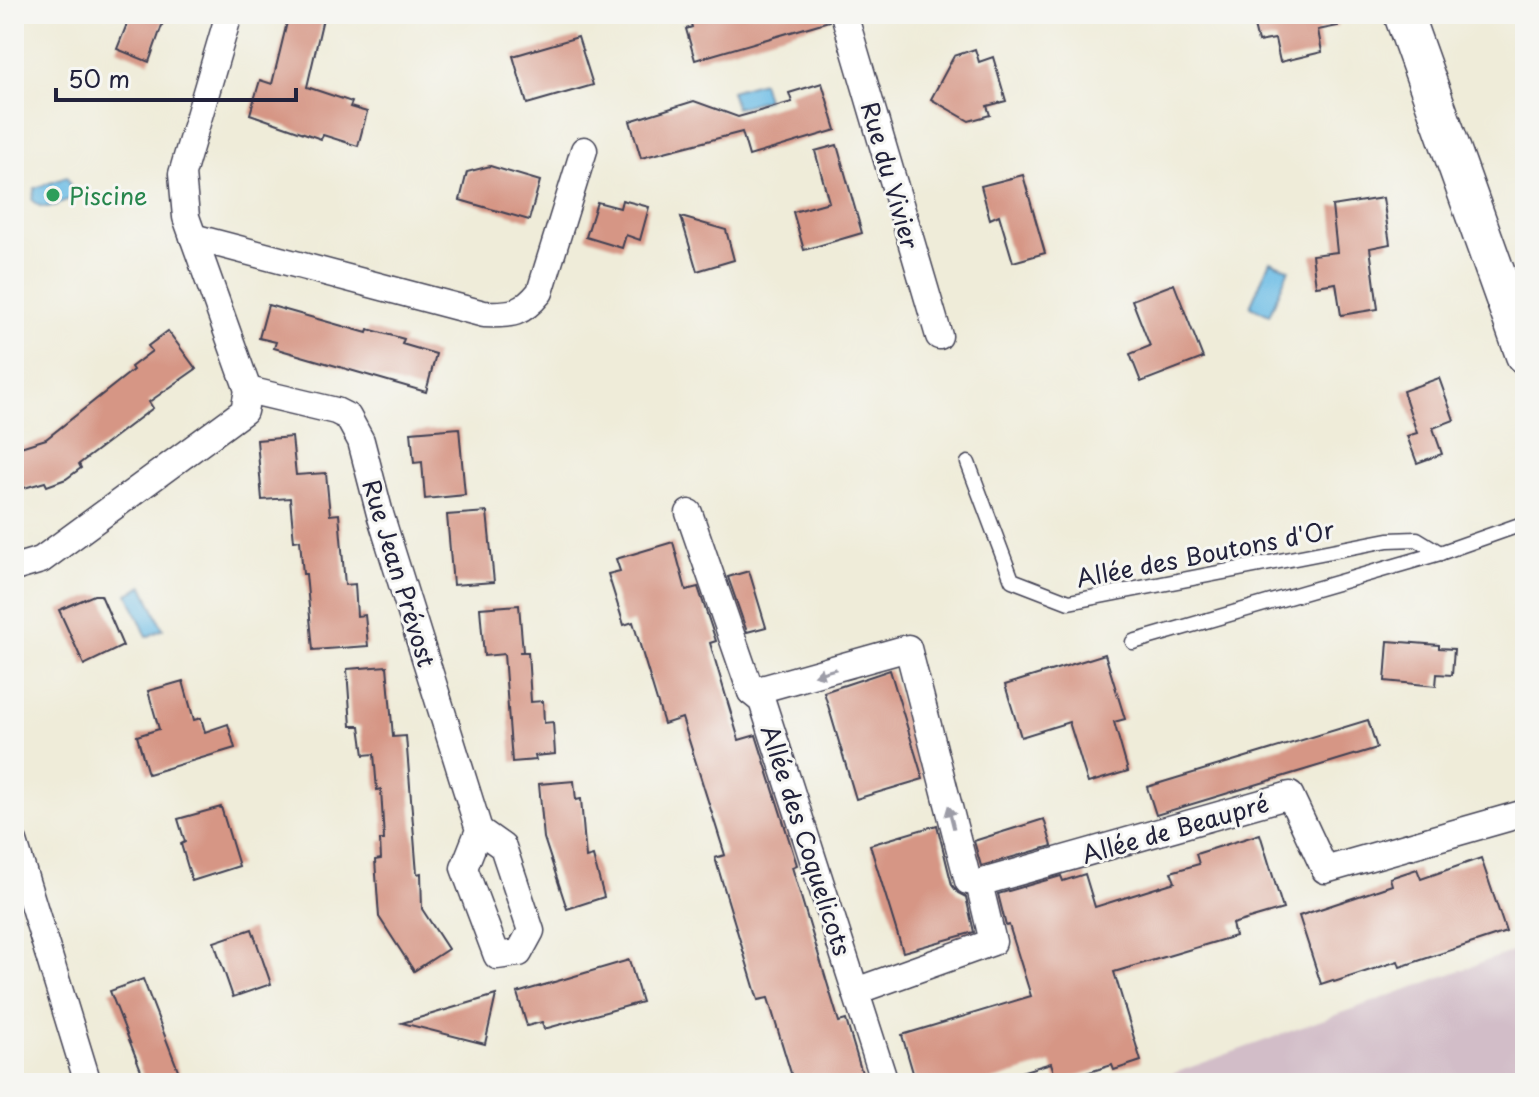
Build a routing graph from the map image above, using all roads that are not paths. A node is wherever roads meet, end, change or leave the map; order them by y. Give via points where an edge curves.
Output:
1 (229, 14) edge
2 (844, 14) edge
3 (1403, 14) edge
4 (584, 150) dead end
5 (193, 237) junction
6 (939, 336) dead end
7 (1525, 355) edge
8 (248, 390) junction
9 (968, 463) dead end
10 (689, 513) dead end
11 (1525, 523) edge
12 (1440, 553) junction
13 (14, 568) edge
14 (1133, 642) dead end
15 (751, 692) junction
16 (1525, 813) edge
17 (479, 830) dead end
18 (14, 842) edge
19 (979, 883) junction
20 (856, 991) junction
21 (88, 1083) edge
22 (885, 1083) edge

1 - 5 street via 182,174
2 - 6 street, Rue du Vivier
3 - 7 street
4 - 5 street via 540,292 528,307 509,315 484,314
5 - 8 street
8 - 13 street via 244,411 41,560
8 - 17 street, Rue Jean Prévost via 336,411 348,417 361,441
9 - 12 lane, Allée des Boutons d'Or via 1012,580 1069,602 1388,540 1417,539
10 - 15 street, Allée des Coquelicots
11 - 12 lane
12 - 14 lane
19 -> 15 street via 968,881 908,648
15 - 20 street, Allée des Coquelicots via 762,701
16 - 19 street, Allée de Beaupré via 1325,870 1290,795
18 - 21 street
19 - 20 street via 993,942
20 - 22 street, Allée des Coquelicots

